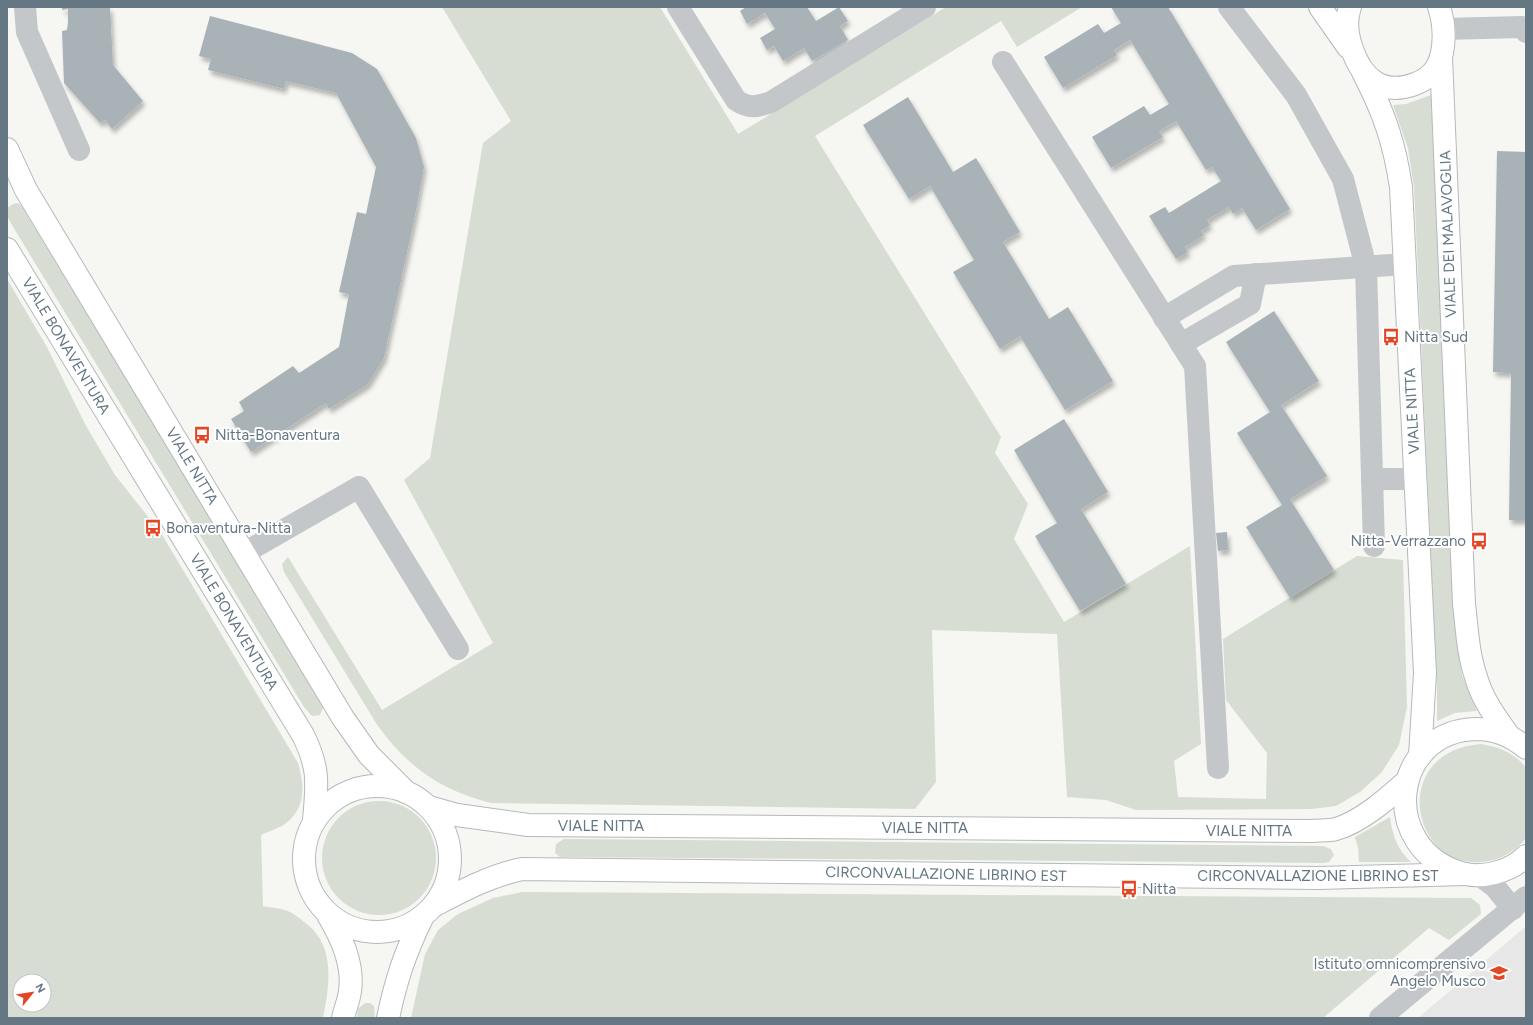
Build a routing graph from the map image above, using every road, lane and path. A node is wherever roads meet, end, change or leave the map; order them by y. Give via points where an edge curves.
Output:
1 (25, 7) edge
2 (678, 7) edge
3 (925, 7) edge
4 (1229, 7) edge
5 (1320, 7) edge
6 (1350, 7) edge
7 (1442, 15) edge
8 (1526, 32) edge
9 (1440, 57) junction
10 (1003, 62) dead end
11 (1359, 64) junction
12 (7, 149) edge
13 (79, 150) dead end
14 (7, 249) edge
15 (1405, 264) junction
16 (1366, 267) junction
17 (1256, 274) junction
18 (1164, 318) junction
19 (1181, 344) junction
20 (1372, 479) junction
21 (1415, 479) junction
22 (1374, 546) dead end
23 (244, 553) junction
24 (458, 649) dead end
25 (1517, 742) edge
26 (1420, 756) junction
27 (1218, 768) dead end
28 (1407, 781) junction
29 (406, 792) junction
30 (429, 807) junction
31 (314, 821) junction
32 (1521, 862) edge
33 (1472, 874) junction
34 (1519, 903) edge
35 (325, 911) junction
36 (429, 911) junction
37 (343, 1018) edge
38 (388, 1018) edge
39 (1380, 1018) edge

1 - 13 street via 27,32
2 - 3 street via 736,100 746,107 757,107 771,102
4 - 16 street via 1296,95 1342,179
5 - 11 main road, VIALE NITTA
6 - 11 main road via 1347,27
7 - 8 street via 1522,27
7 - 9 main road
9 - 11 main road via 1436,68 1428,77 1404,88 1382,86 1373,81
9 - 25 main road, VIALE DEI MALAVOGLIA via 1464,604 1468,644 1483,695
10 - 18 street
11 - 15 main road, VIALE NITTA via 1381,108 1396,155 1401,187
12 - 23 main road, VIALE NITTA via 26,190
14 - 31 main road, VIALE BONAVENTURA via 303,735 316,770
15 - 16 street
15 - 21 main road, VIALE NITTA
16 - 17 street
16 - 20 street
17 - 18 street via 1234,276
17 - 19 street via 1250,304
18 - 19 street
19 - 27 street via 1195,366
20 - 21 street
20 - 22 street
21 - 26 main road, VIALE NITTA via 1425,673
23 - 24 street via 359,487
23 - 29 main road, VIALE NITTA via 369,755
25 - 26 main road via 1482,729 1468,729 1441,738
26 - 28 main road
28 - 30 main road, VIALE NITTA via 1385,801 1362,816 1336,828 1311,831 528,825 457,815
28 - 33 main road via 1405,811 1415,840 1436,862 1450,869
29 - 30 main road
29 - 31 main road via 388,786 360,788 334,800
30 - 36 main road via 441,823 450,850 450,870 443,893
31 - 35 main road via 307,839 306,877 314,896
32 - 33 main road, CIRCONVALLAZIONE LIBRINO EST via 1491,874
33 - 34 street
33 - 36 main road, CIRCONVALLAZIONE LIBRINO EST via 1318,878 522,869 474,884
34 - 39 street
35 - 36 main road, CIRCONVALLAZIONE LIBRINO EST via 349,927 368,932 396,930
35 - 37 main road via 340,936 348,958 350,990
36 - 38 main road via 407,947

